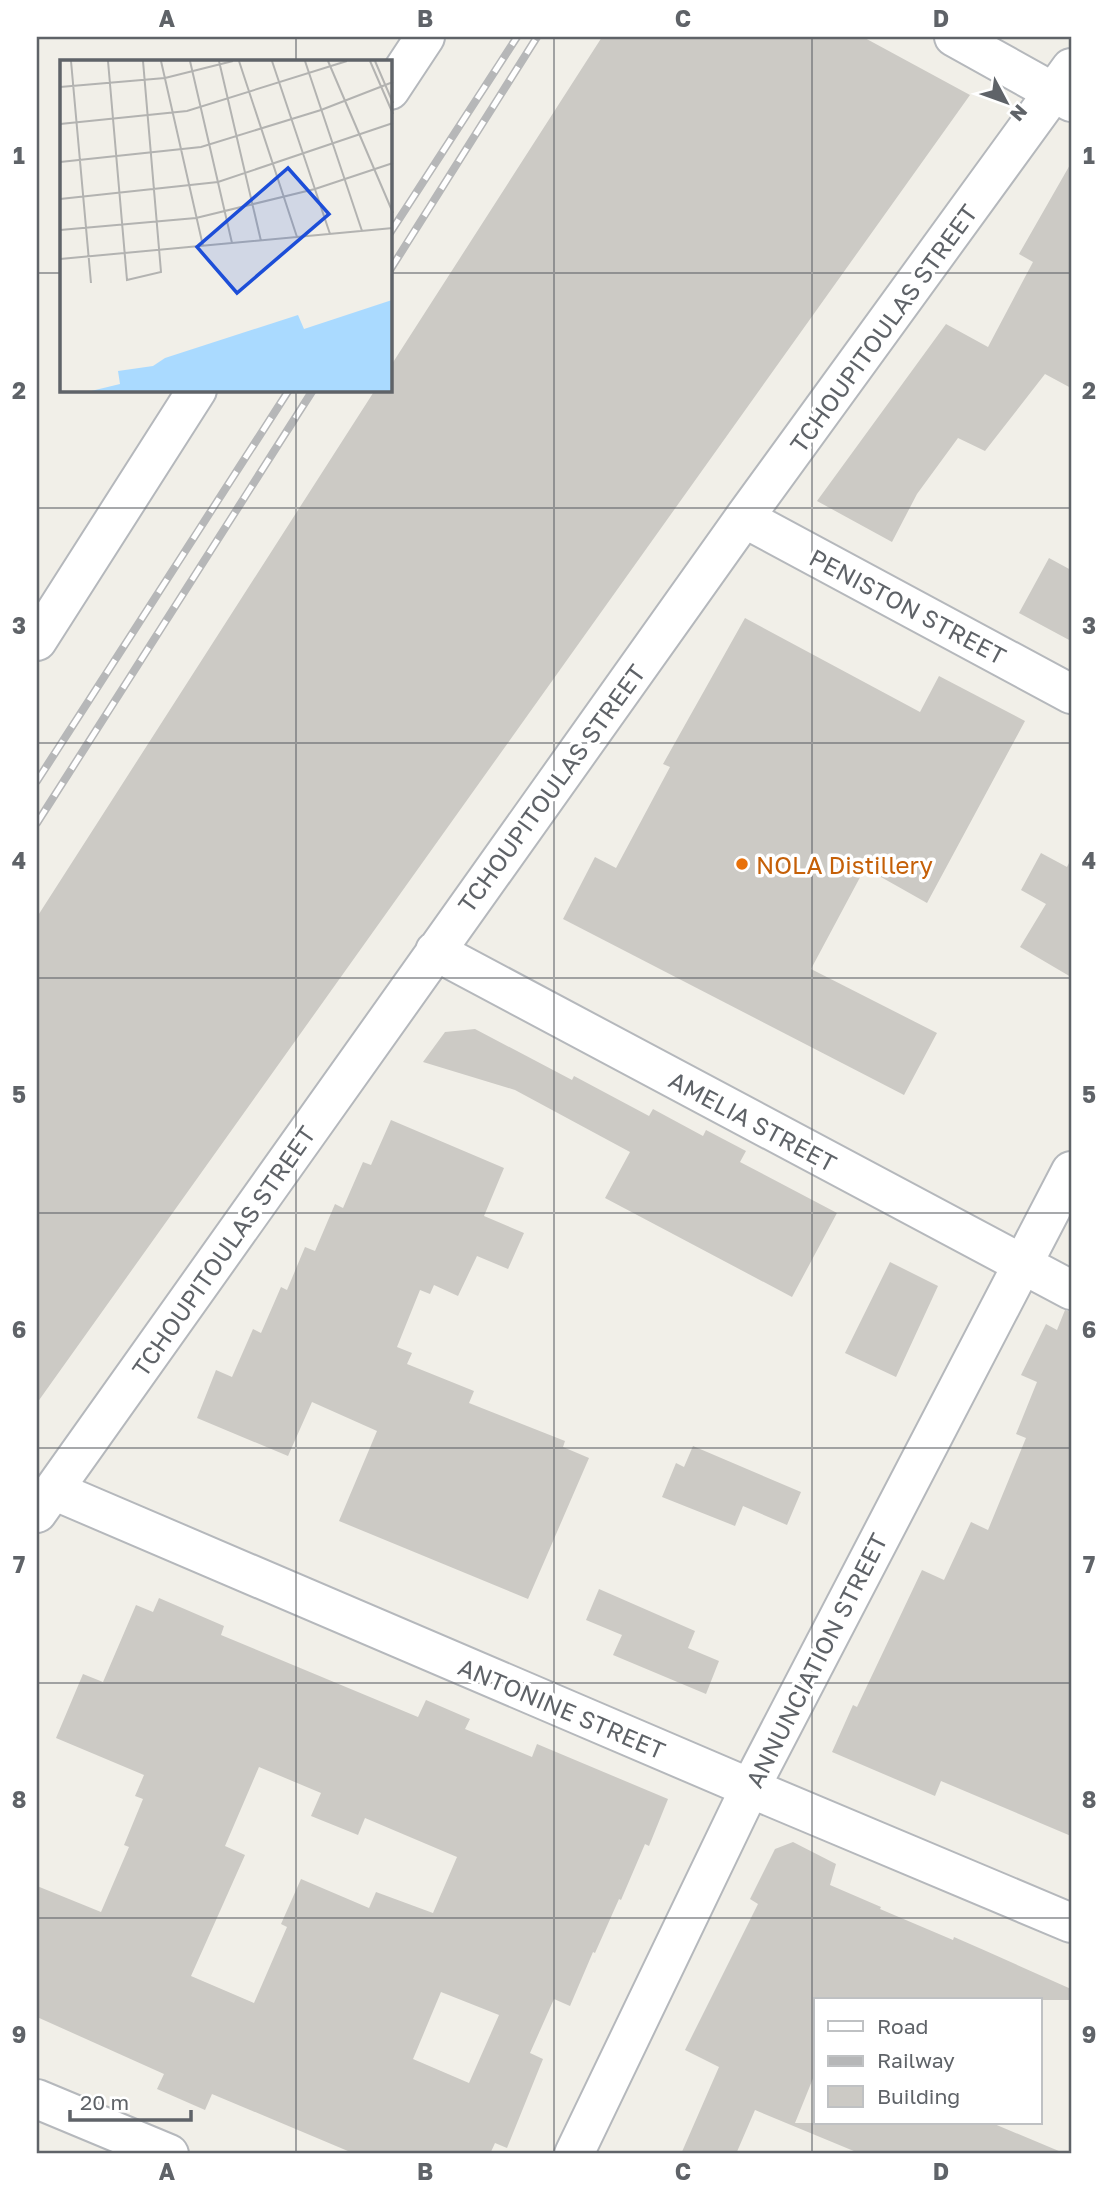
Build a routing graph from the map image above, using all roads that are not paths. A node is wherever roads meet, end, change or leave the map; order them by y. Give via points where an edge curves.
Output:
1 (425, 37) edge
2 (954, 37) edge
3 (392, 87) edge
4 (1065, 87) edge
5 (196, 392) edge
6 (744, 518) junction
7 (37, 641) edge
8 (1071, 694) edge
9 (435, 951) junction
10 (1071, 1171) edge
11 (1021, 1264) junction
12 (1071, 1290) edge
13 (45, 1502) edge
14 (750, 1788) junction
15 (1071, 1923) edge
16 (37, 2099) edge
17 (169, 2154) edge
18 (574, 2154) edge

1 - 3 street
2 - 4 street
4 - 6 street, TCHOUPITOULAS STREET
5 - 7 street
6 - 8 street, PENISTON STREET
6 - 9 street, TCHOUPITOULAS STREET
9 - 11 street, AMELIA STREET
9 - 13 street, TCHOUPITOULAS STREET
10 - 11 street, ANNUNCIATION STREET
11 - 12 street, AMELIA STREET
11 - 14 street, ANNUNCIATION STREET
13 - 14 street, ANTONINE STREET
14 - 15 street, ANTONINE STREET
14 - 18 street, ANNUNCIATION STREET
16 - 17 street

